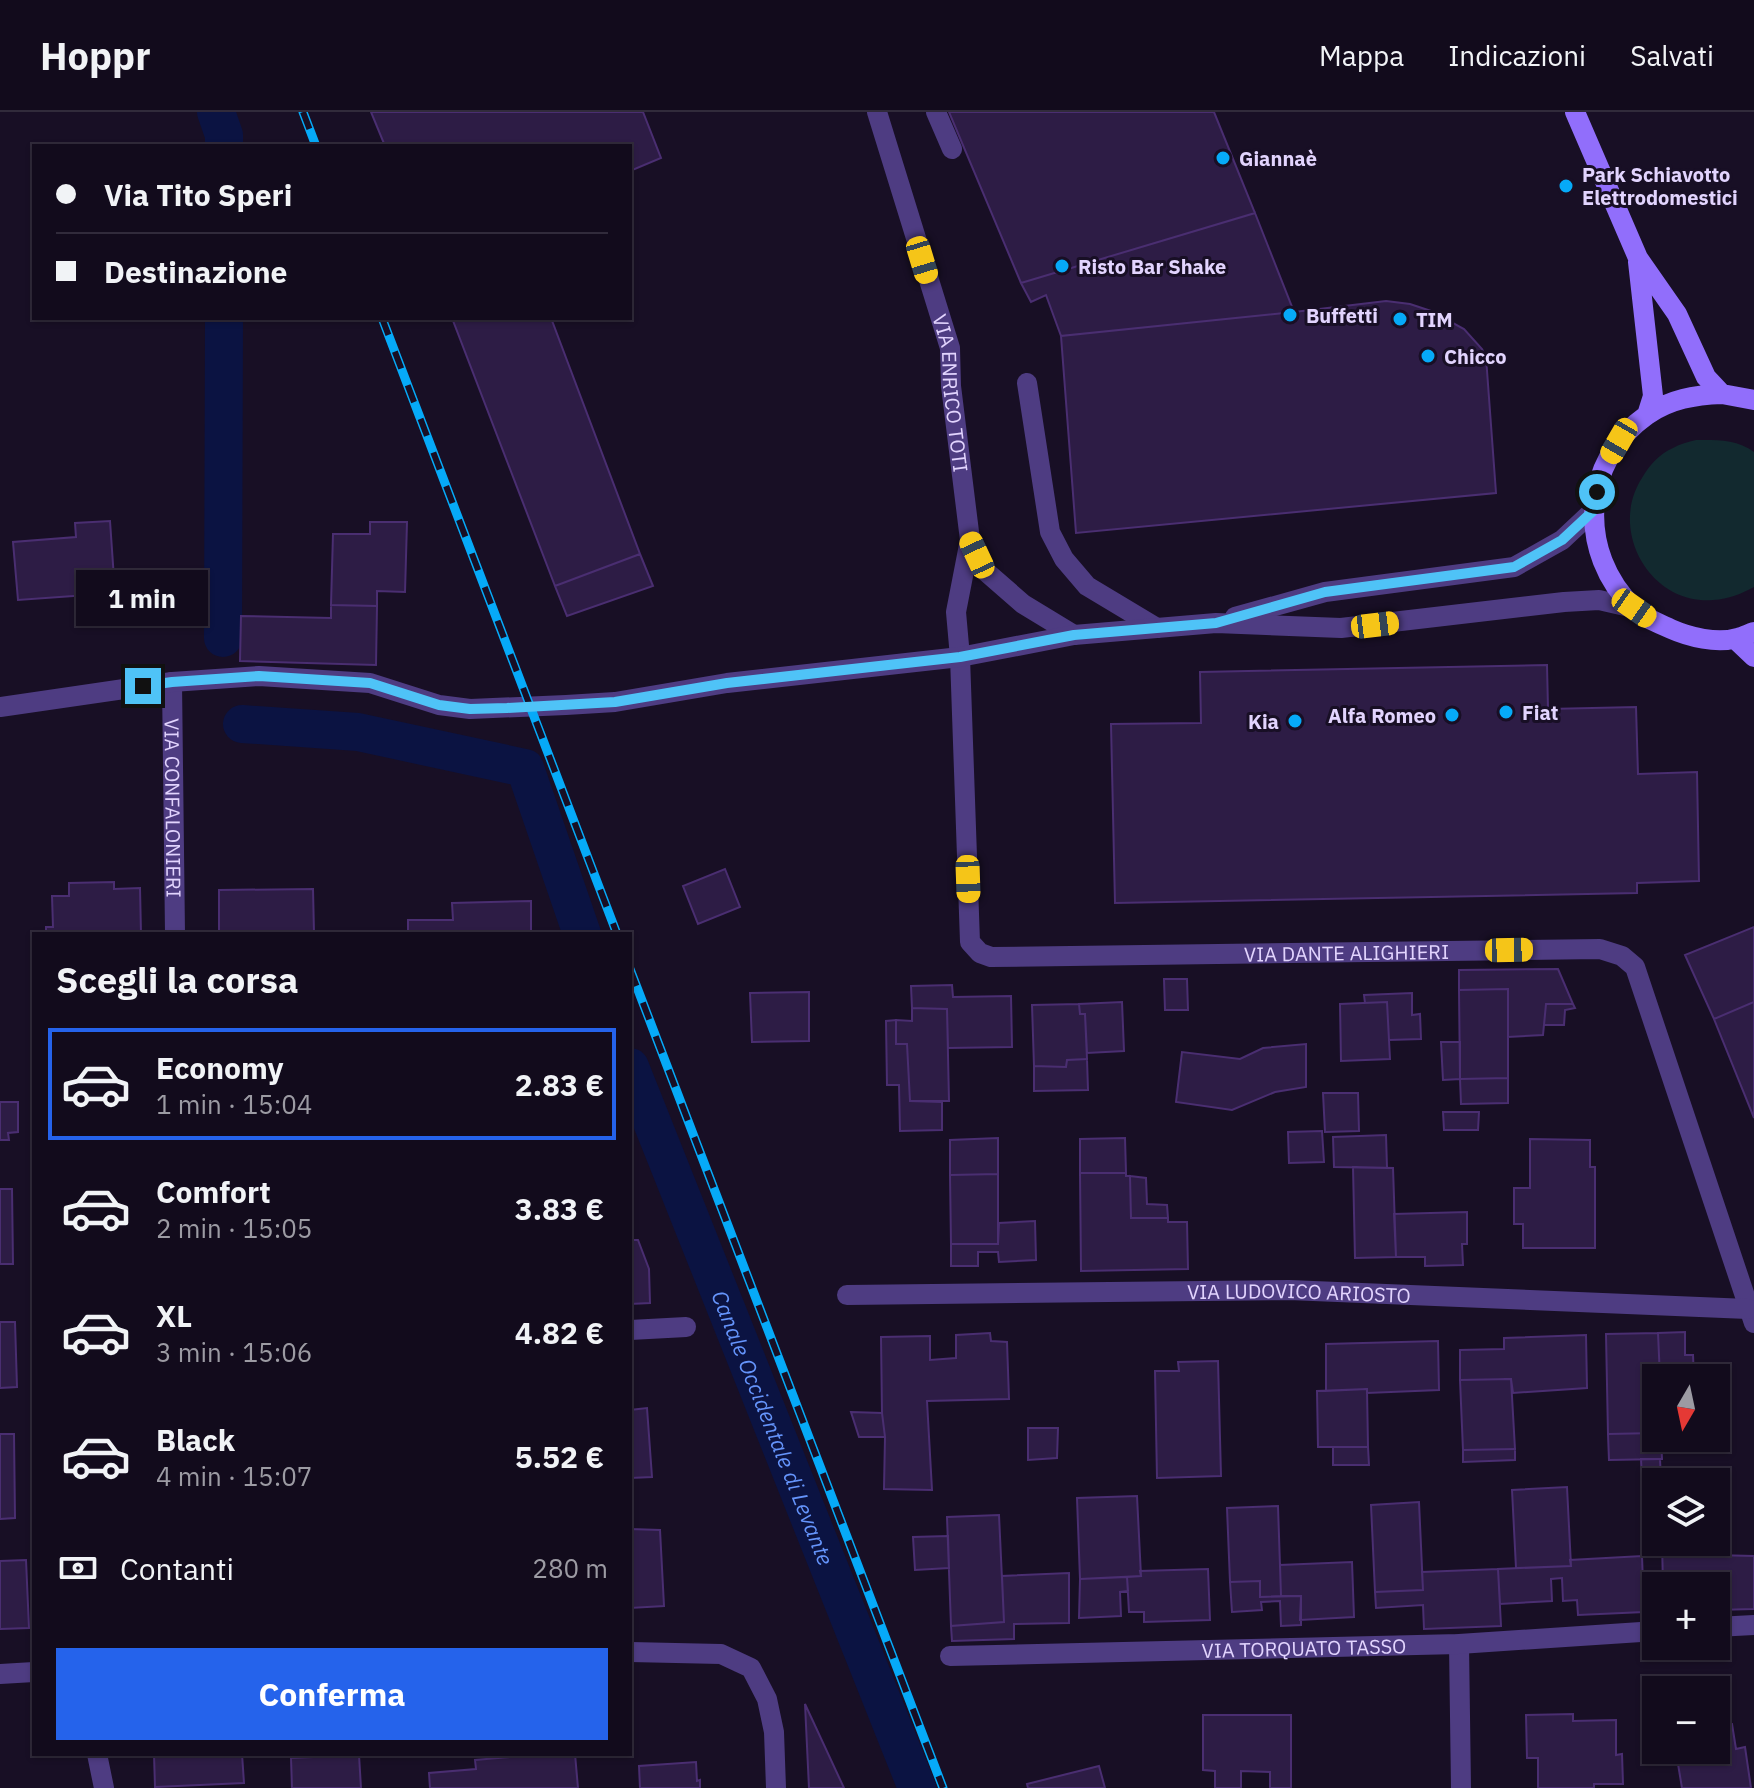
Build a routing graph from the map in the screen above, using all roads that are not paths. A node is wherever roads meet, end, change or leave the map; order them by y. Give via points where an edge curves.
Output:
1 (877, 112) edge
2 (936, 112) edge
3 (1575, 112) edge
4 (952, 149) dead end
5 (1638, 258) junction
6 (1027, 383) dead end
7 (1722, 394) junction
8 (1754, 400) edge
9 (1647, 415) junction
10 (1593, 511) junction
11 (970, 540) junction
12 (1634, 608) junction
13 (1216, 623) junction
14 (1157, 628) junction
15 (1074, 635) junction
16 (1744, 635) edge
17 (960, 657) junction
18 (1754, 657) edge
19 (172, 682) junction
20 (0, 707) edge
21 (175, 932) edge
22 (847, 1295) dead end
23 (1751, 1316) edge
24 (686, 1327) dead end
25 (632, 1330) edge
26 (1754, 1625) edge
27 (1730, 1626) edge
28 (1642, 1632) edge
29 (1459, 1644) junction
30 (632, 1652) edge
31 (950, 1656) dead end
32 (32, 1672) edge
33 (0, 1674) edge
34 (97, 1756) edge
35 (104, 1788) edge
36 (776, 1788) edge
37 (1461, 1788) edge

1 - 11 street, VIA ENRICO TOTI via 950,348
2 - 4 street
3 - 5 main road
5 - 7 main road via 1677,314 1706,377
5 - 9 main road via 1653,396
6 - 14 street via 1050,532 1064,559 1087,586
7 - 8 main road
7 - 9 main road via 1670,402
9 - 10 main road via 1619,441 1601,474
10 - 12 main road via 1601,560
10 - 13 street via 1562,540 1514,567 1325,592
11 - 15 street, VIA ENRICO TOTI via 984,570 1023,604
11 - 17 street, VIA ENRICO TOTI via 956,612
12 - 13 street via 1599,600 1564,602 1341,628
12 - 16 main road via 1679,633 1710,640
13 - 14 street
14 - 15 street
15 - 17 street
16 - 18 main road
17 - 19 street via 727,683 615,702 507,708 439,705 370,683 259,676
17 - 23 street, VIA DANTE ALIGHIERI via 970,942 980,953 991,957 1600,949 1622,956 1635,967
19 - 20 street
19 - 21 street, VIA CONFALONIERI
22 - 23 street, VIA LUDOVICO ARIOSTO via 1289,1290
24 - 25 street
26 - 27 street
28 - 29 street, VIA TORQUATO TASSO
29 - 31 street, VIA TORQUATO TASSO
29 - 37 street
30 - 36 street via 721,1654 751,1668 767,1699 774,1732
32 - 33 street
34 - 35 street

